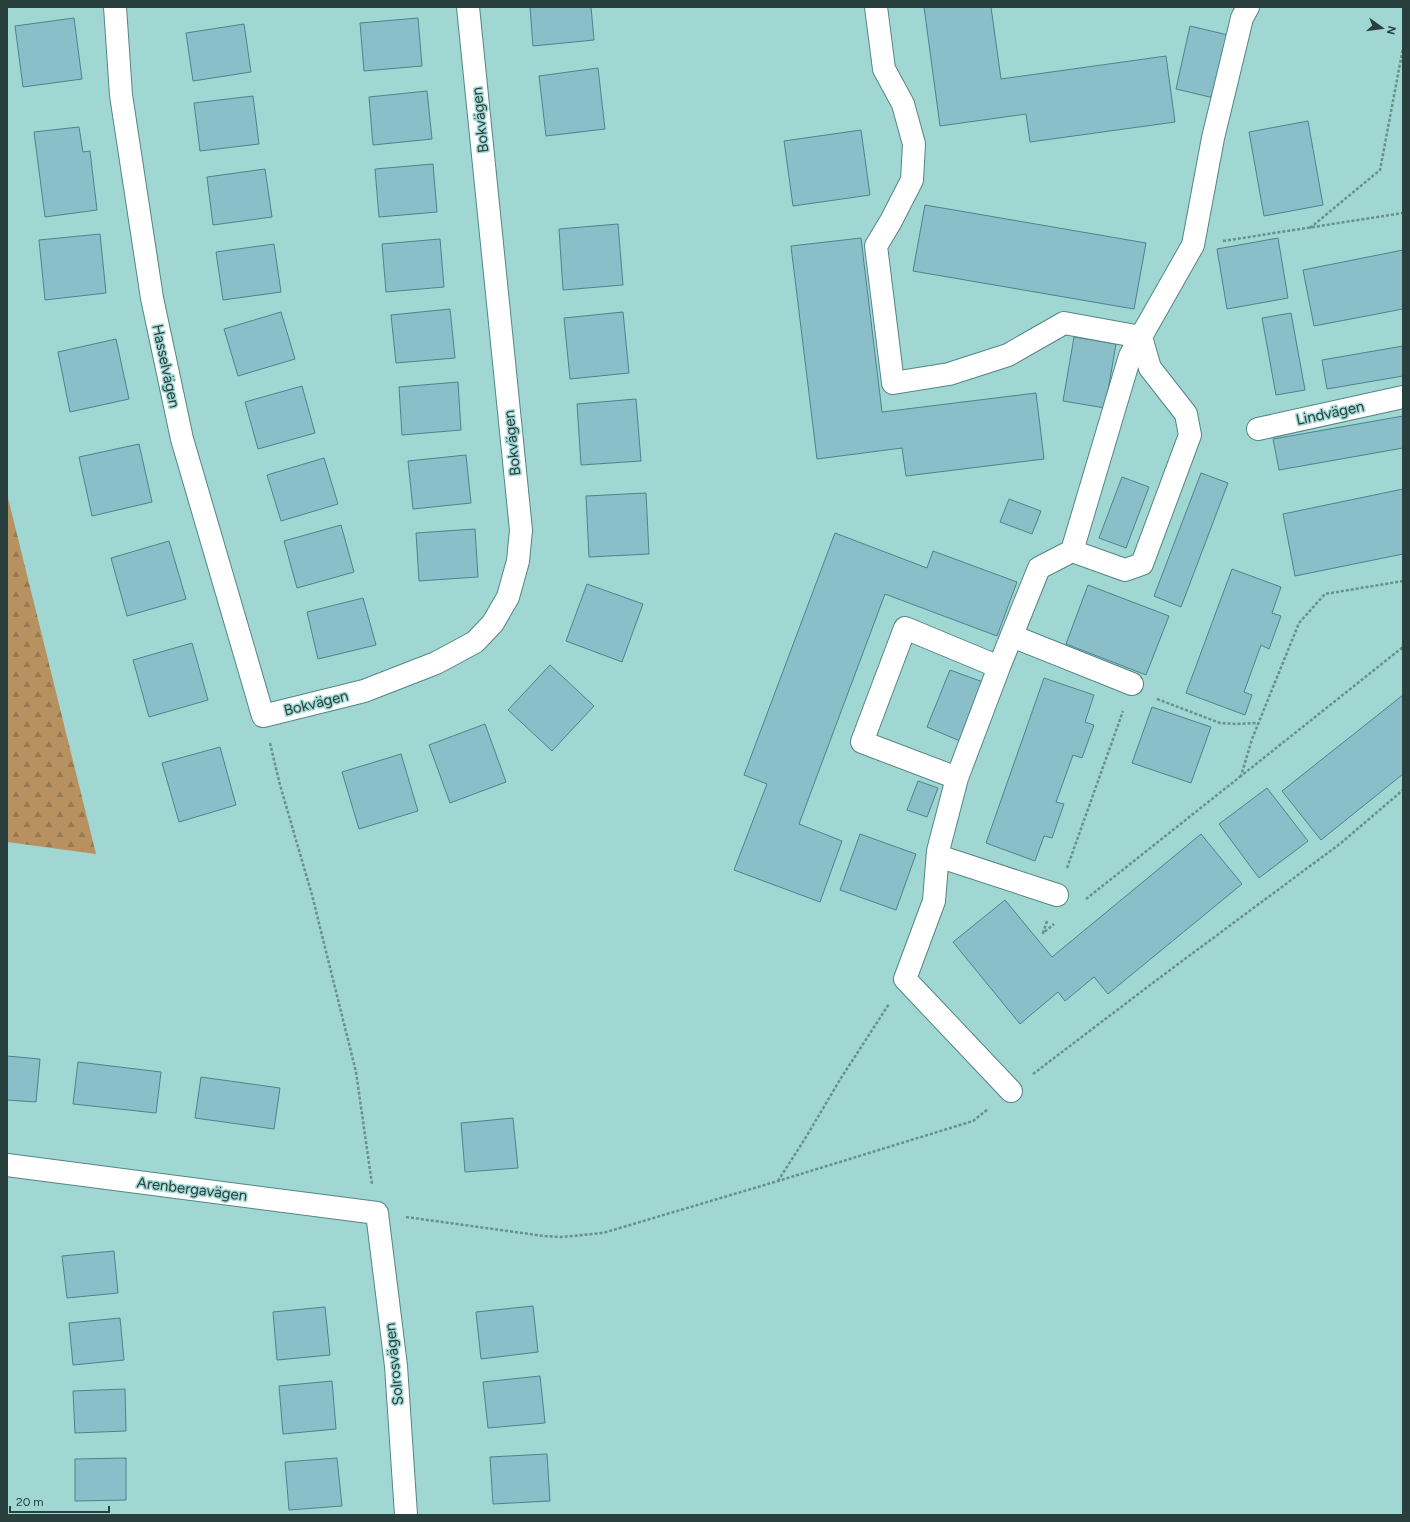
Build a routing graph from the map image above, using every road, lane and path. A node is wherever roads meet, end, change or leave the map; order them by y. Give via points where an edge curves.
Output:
1 (115, 7) edge
2 (468, 7) edge
3 (876, 7) edge
4 (1248, 7) edge
5 (1403, 48) edge
6 (1403, 213) edge
7 (1310, 228) junction
8 (1193, 245) junction
9 (1141, 337) junction
10 (1403, 397) edge
11 (1258, 429) dead end
12 (1072, 551) junction
13 (1403, 581) edge
14 (1012, 636) junction
15 (1403, 647) edge
16 (999, 667) junction
17 (1132, 684) junction
18 (263, 716) junction
19 (1258, 723) junction
20 (1241, 776) junction
21 (957, 778) junction
22 (1403, 790) edge
23 (938, 856) junction
24 (1057, 895) junction
25 (1080, 903) dead end
26 (1056, 923) dead end
27 (905, 979) junction
28 (1011, 1091) junction
29 (7, 1165) edge
30 (778, 1181) junction
31 (377, 1213) junction
32 (406, 1515) edge

1 - 18 street, Hasselvägen via 121,96 152,298 182,439
2 - 18 street, Bokvägen via 521,530 518,561 508,597 493,623 475,642 436,663 364,691
3 - 9 street via 884,69 903,104 914,144 912,180 876,246 893,383 949,374 1008,355 1064,323
4 - 8 street via 1242,18 1213,138
5 - 7 path via 1380,170
6 - 7 path
7 - 8 path
8 - 9 street
9 - 12 street via 1130,356
9 - 12 street via 1150,368 1186,414 1190,435 1142,564 1125,570
10 - 11 street, Lindvägen
12 - 14 street via 1039,568
13 - 19 path via 1325,594 1299,623
14 - 16 street
14 - 17 street
15 - 20 path
16 - 21 street
16 - 21 street via 905,628 862,742
17 - 19 path via 1159,700 1220,723
17 - 24 path
18 - 31 path via 312,895 356,1072
19 - 20 path
20 - 25 path
21 - 23 street
22 - 28 path via 1342,843
23 - 24 street
23 - 27 street via 934,901
24 - 26 path via 1044,933
27 - 28 street
27 - 30 path via 840,1078
28 - 30 path via 973,1121
29 - 31 street, Arenbergavägen
30 - 31 path via 603,1233 561,1237
31 - 32 street, Solrosvägen via 396,1366

